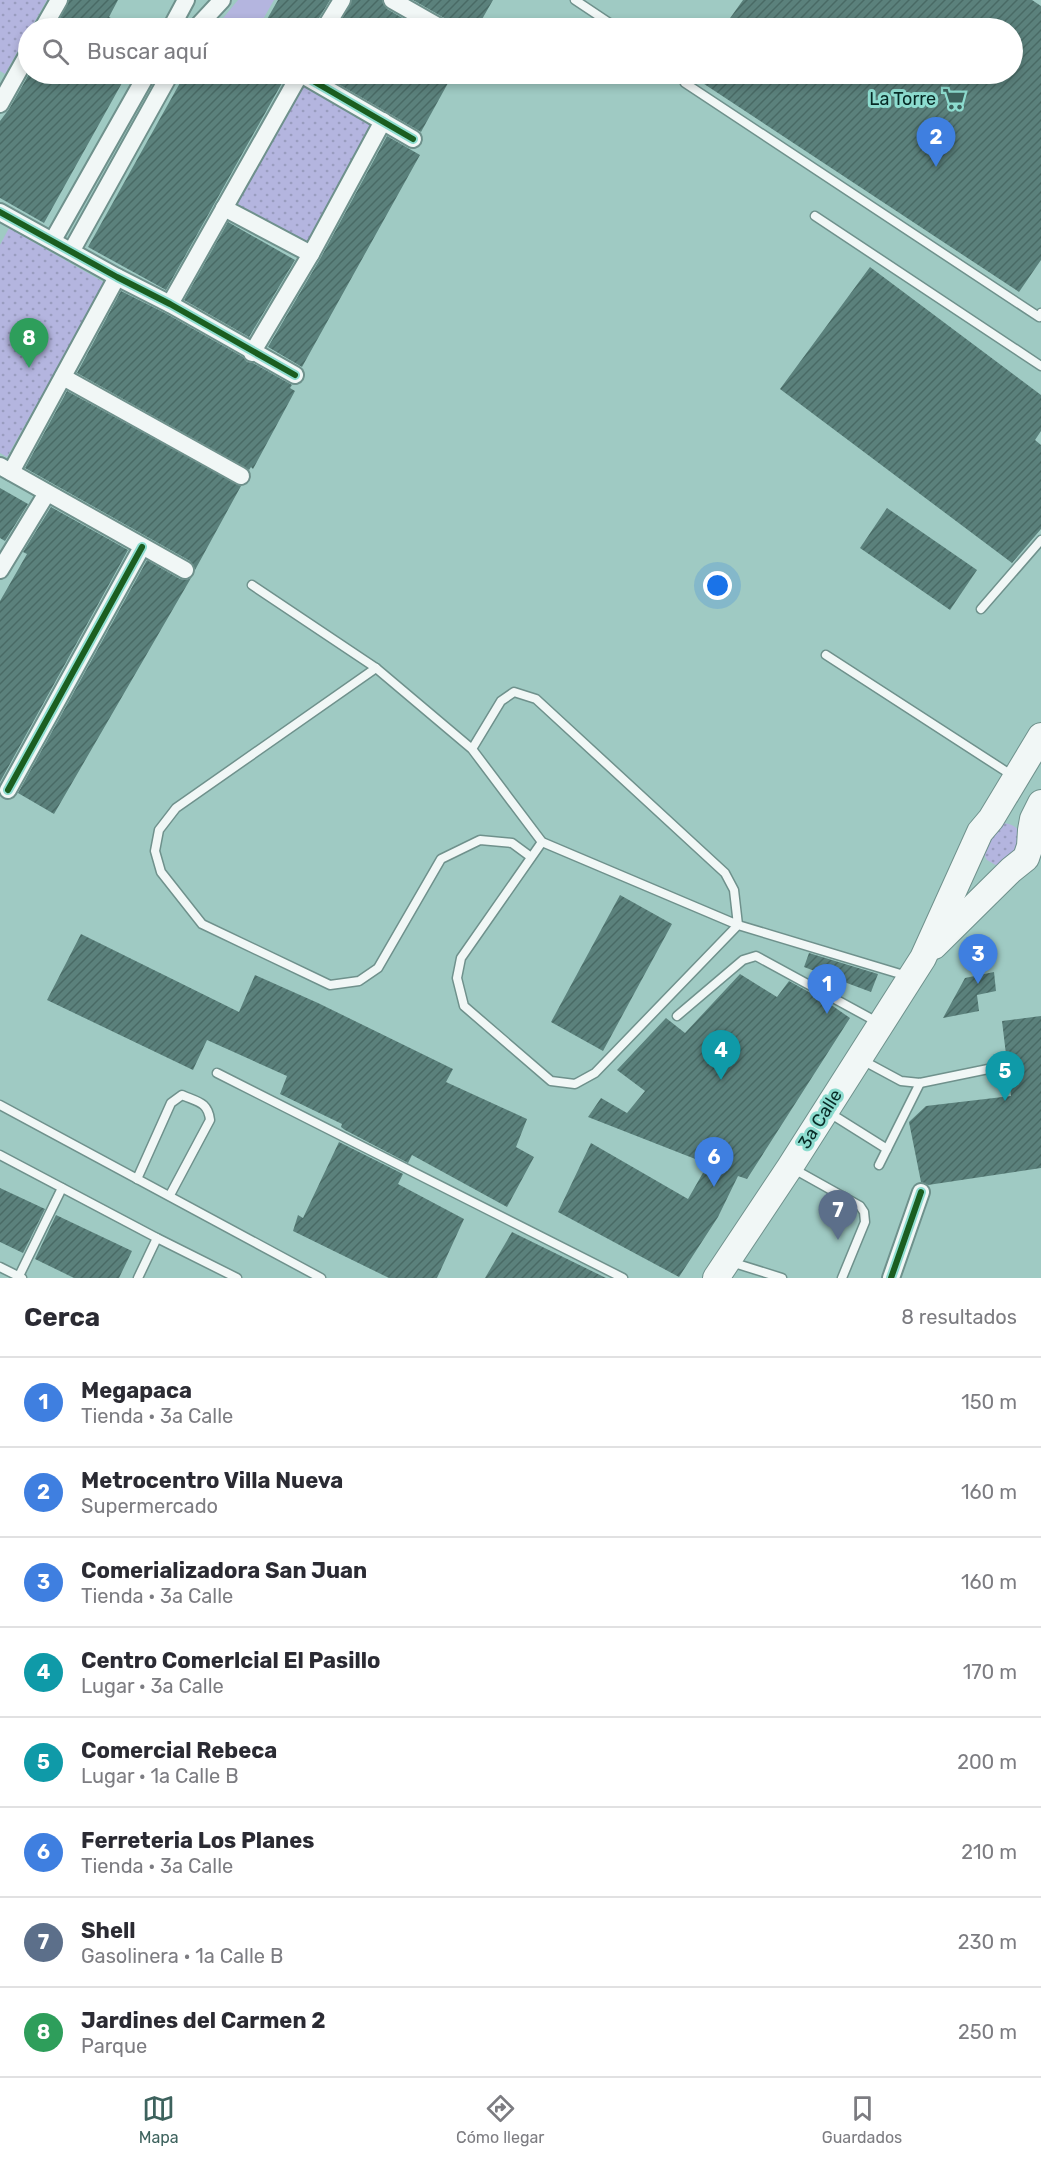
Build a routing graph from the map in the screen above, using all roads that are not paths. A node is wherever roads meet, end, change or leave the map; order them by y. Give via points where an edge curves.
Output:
1 (58, 0) edge
2 (186, 0) edge
3 (222, 0) edge
4 (342, 0) edge
5 (392, 0) edge
6 (575, 0) edge
7 (48, 18) edge
8 (176, 18) edge
9 (205, 18) edge
10 (332, 18) edge
11 (424, 18) edge
12 (602, 18) edge
13 (18, 67) edge
14 (142, 84) edge
15 (164, 84) edge
16 (294, 84) edge
17 (318, 84) edge
18 (687, 84) edge
19 (5, 85) edge
20 (0, 104) edge
21 (383, 121) junction
22 (119, 125) junction
23 (135, 133) junction
24 (413, 138) dead end
25 (224, 208) junction
26 (815, 216) dead end
27 (2, 217) edge
28 (53, 240) junction
29 (72, 250) junction
30 (311, 254) junction
31 (117, 277) junction
32 (170, 304) junction
33 (1041, 313) edge
34 (252, 352) junction
35 (1041, 366) edge
36 (295, 375) dead end
37 (63, 377) junction
38 (5, 469) edge
39 (241, 476) dead end
40 (47, 493) junction
41 (1041, 540) edge
42 (142, 547) junction
43 (0, 570) edge
44 (185, 570) dead end
45 (252, 585) dead end
46 (981, 609) dead end
47 (826, 655) dead end
48 (376, 668) junction
49 (1041, 736) edge
50 (472, 749) junction
51 (1016, 777) junction
52 (8, 790) dead end
53 (1041, 803) edge
54 (978, 840) junction
55 (542, 842) junction
56 (531, 857) junction
57 (1011, 870) junction
58 (738, 925) junction
59 (916, 967) junction
60 (677, 1016) dead end
61 (880, 1024) junction
62 (859, 1058) junction
63 (993, 1068) dead end
64 (217, 1072) dead end
65 (920, 1083) junction
66 (0, 1105) edge
67 (825, 1111) junction
68 (887, 1149) junction
69 (0, 1155) edge
70 (879, 1165) dead end
71 (790, 1167) junction
72 (137, 1179) junction
73 (62, 1188) junction
74 (921, 1192) dead end
75 (170, 1196) junction
76 (157, 1238) junction
77 (0, 1267) edge
78 (722, 1270) edge
79 (21, 1277) edge
80 (138, 1278) edge
81 (237, 1278) edge
82 (321, 1278) edge
83 (623, 1278) edge
84 (782, 1278) edge
85 (842, 1278) edge
86 (891, 1278) edge

1 - 7 street
2 - 8 street
3 - 9 street
4 - 10 street
5 - 11 street
6 - 12 lane
13 - 19 street
14 - 22 street
15 - 23 street
16 - 25 street
17 - 21 street
18 - 33 lane via 1039,316
19 - 20 street
21 - 24 street
21 - 30 street
22 - 23 street
22 - 28 street
23 - 29 street
25 - 30 street
25 - 32 street
26 - 35 lane
27 - 28 street
28 - 29 street
29 - 31 street
30 - 34 street
31 - 32 street
31 - 37 street
32 - 34 street
34 - 36 street
37 - 38 street
37 - 39 street
38 - 40 street
40 - 42 street
40 - 43 street
41 - 46 lane
42 - 44 street
42 - 52 street
45 - 48 lane
47 - 51 lane
48 - 50 lane
48 - 56 lane via 176,808 159,830 155,851 161,872 202,924 330,985 359,981 378,968 441,859 480,840 512,843
49 - 51 main road, 3a Calle
50 - 55 lane
50 - 58 lane via 501,701 514,692 536,699 725,873 734,890
51 - 54 main road, 3a Calle
53 - 57 main road, 3a Calle via 1031,830 1029,853
54 - 57 main road via 979,856 985,865 995,871
54 - 59 main road, 3a Calle
55 - 56 lane
55 - 58 lane
56 - 58 lane via 462,958 457,978 464,1006 550,1081 575,1084 595,1072
57 - 59 main road, 3a Calle
58 - 59 lane
59 - 61 main road, 3a Calle
60 - 61 lane via 744,960 756,956
61 - 62 main road, 3a Calle
62 - 65 lane via 901,1081
62 - 67 main road, 3a Calle
63 - 65 lane
64 - 83 lane
65 - 68 lane
66 - 72 lane
67 - 68 lane
67 - 71 main road, 3a Calle
68 - 70 lane
69 - 73 lane
71 - 78 main road, 3a Calle
71 - 85 lane via 860,1206 864,1212 865,1222
72 - 75 lane
72 - 75 lane via 171,1103 182,1095 204,1105 210,1120
73 - 76 lane
73 - 79 lane
74 - 86 street
75 - 82 lane
76 - 80 lane
76 - 81 lane
77 - 79 lane
78 - 84 lane

